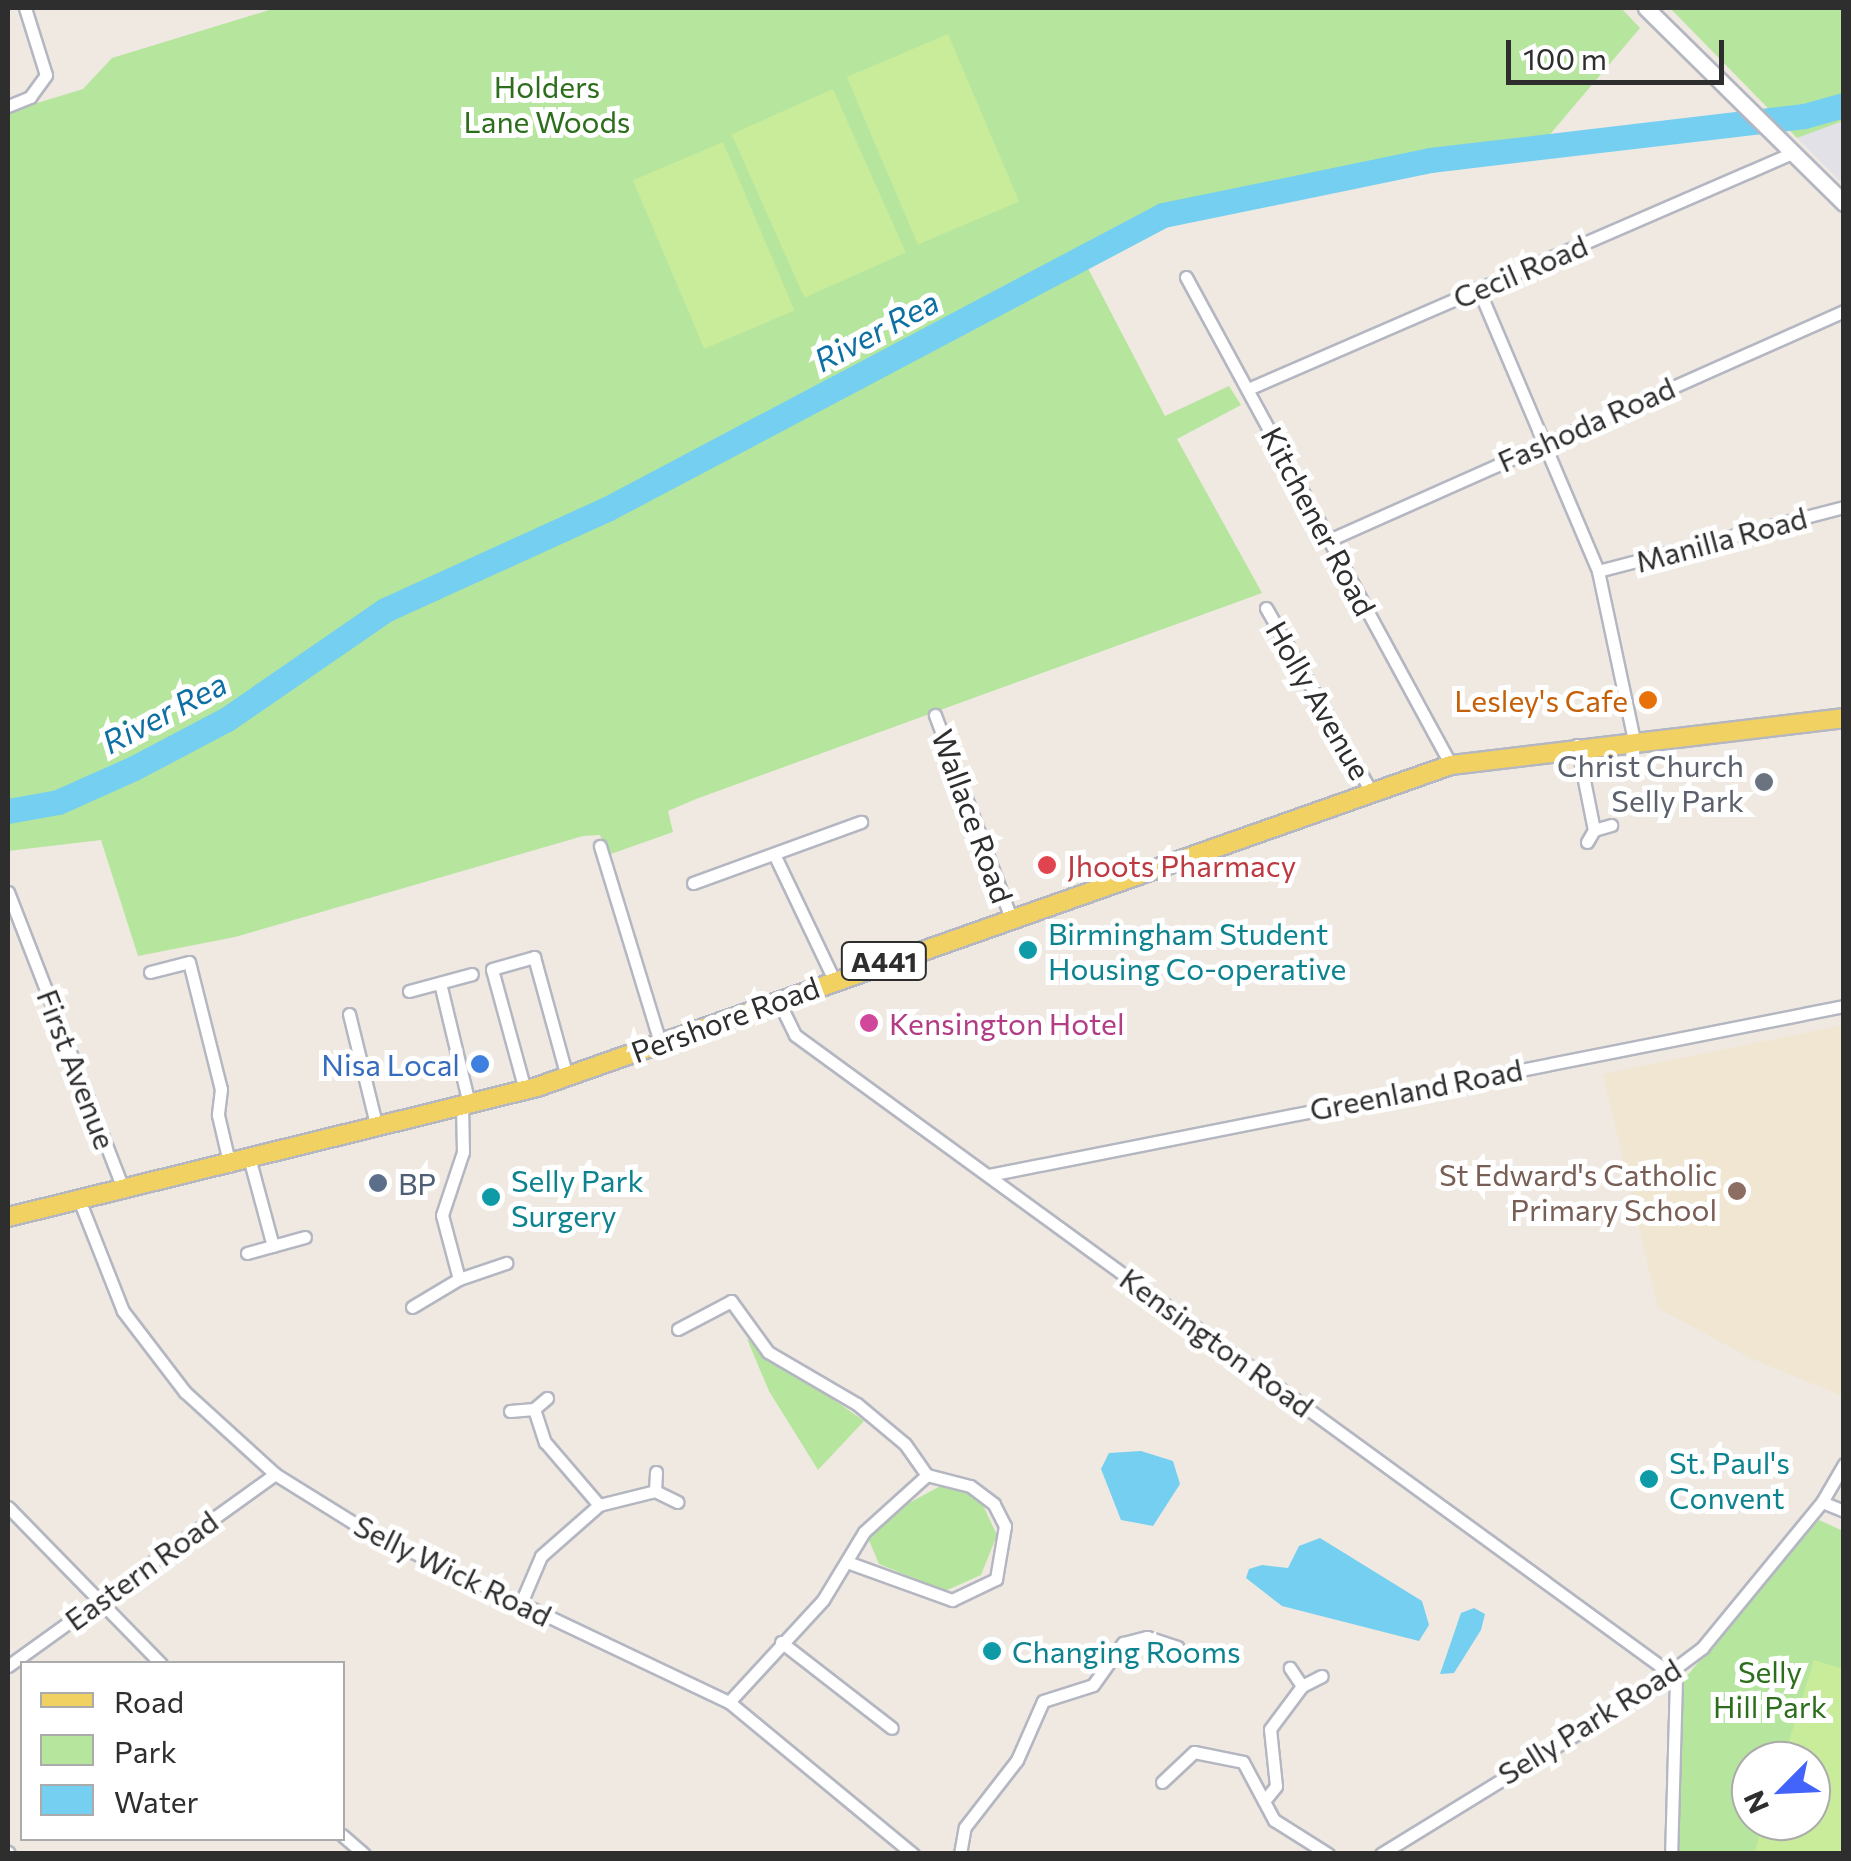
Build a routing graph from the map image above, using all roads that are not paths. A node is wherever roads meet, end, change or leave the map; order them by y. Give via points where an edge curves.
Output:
1 (25, 8) edge
2 (1646, 8) edge
3 (8, 106) edge
4 (1792, 153) junction
5 (1844, 203) edge
6 (1186, 276) dead end
7 (1478, 288) junction
8 (1844, 311) edge
9 (1248, 389) junction
10 (1542, 443) junction
11 (1844, 507) edge
12 (1329, 540) junction
13 (1598, 571) junction
14 (1266, 608) dead end
15 (935, 715) dead end
16 (1844, 718) edge
17 (1634, 740) junction
18 (1577, 745) junction
19 (1451, 765) junction
20 (1371, 792) junction
21 (861, 822) dead end
22 (1611, 825) dead end
23 (1594, 830) junction
24 (1587, 842) dead end
25 (600, 846) dead end
26 (774, 854) junction
27 (694, 883) dead end
28 (8, 892) edge
29 (1010, 916) junction
30 (150, 972) dead end
31 (472, 974) dead end
32 (834, 980) junction
33 (440, 983) junction
34 (409, 991) dead end
35 (778, 1000) junction
36 (1844, 1006) edge
37 (348, 1014) dead end
38 (660, 1042) junction
39 (568, 1077) junction
40 (526, 1090) junction
41 (466, 1105) junction
42 (377, 1128) junction
43 (250, 1161) junction
44 (230, 1166) junction
45 (990, 1176) junction
46 (124, 1192) junction
47 (80, 1202) junction
48 (8, 1218) edge
49 (306, 1237) dead end
50 (274, 1246) junction
51 (247, 1253) dead end
52 (506, 1263) dead end
53 (459, 1279) junction
54 (412, 1307) dead end
55 (678, 1329) dead end
56 (546, 1398) dead end
57 (534, 1408) junction
58 (510, 1411) dead end
59 (1844, 1464) edge
60 (656, 1472) dead end
61 (276, 1474) junction
62 (928, 1474) junction
63 (655, 1491) junction
64 (678, 1502) dead end
65 (1822, 1502) junction
66 (599, 1505) junction
67 (8, 1507) edge
68 (1844, 1511) edge
69 (847, 1562) junction
70 (99, 1600) junction
71 (521, 1603) junction
72 (781, 1642) junction
73 (1177, 1647) dead end
74 (158, 1661) edge
75 (8, 1666) edge
76 (1290, 1668) dead end
77 (1670, 1673) junction
78 (1322, 1676) dead end
79 (1302, 1686) junction
80 (729, 1702) junction
81 (892, 1728) dead end
82 (1162, 1782) dead end
83 (1264, 1801) junction
84 (913, 1854) edge
85 (960, 1854) edge
86 (1328, 1854) edge
87 (1381, 1854) edge
88 (1671, 1854) edge

1 - 3 street via 46,75 30,98
2 - 4 street
4 - 5 street
4 - 7 street, Cecil Road
6 - 9 street, Kitchener Road
7 - 9 street, Cecil Road
7 - 10 street
8 - 10 street, Fashoda Road
9 - 12 street, Kitchener Road
10 - 12 street, Fashoda Road
10 - 13 street
11 - 13 street, Manilla Road
12 - 19 street, Kitchener Road
13 - 17 street
14 - 20 street, Holly Avenue
15 - 29 street, Wallace Road
16 - 17 main road, Pershore Road / A441
17 - 18 main road, Pershore Road / A441
18 - 19 main road, Pershore Road / A441
18 - 23 street
19 - 20 main road, Pershore Road / A441
20 - 29 main road, Pershore Road / A441
21 - 26 street
22 - 23 street
23 - 24 street
25 - 38 street
26 - 27 street
26 - 32 street
28 - 46 street, First Avenue
29 - 32 main road, Pershore Road / A441
30 - 44 street via 189,962 222,1089 218,1115
31 - 33 street
32 - 35 main road, Pershore Road / A441
33 - 34 street
33 - 41 street
35 - 38 main road, Pershore Road / A441
35 - 45 street, Kensington Road via 795,1035
36 - 45 street, Greenland Road
37 - 42 street
38 - 39 main road, Pershore Road / A441
39 - 40 main road, Pershore Road / A441
39 - 40 street via 534,957 492,970
40 - 41 main road, Pershore Road / A441
41 - 42 main road, Pershore Road / A441
41 - 53 street via 463,1152 442,1215
42 - 43 main road, Pershore Road / A441
43 - 44 main road, Pershore Road / A441
43 - 50 street
44 - 46 main road, Pershore Road / A441
45 - 77 street, Kensington Road
46 - 47 main road, Pershore Road / A441
47 - 48 main road, Pershore Road / A441
47 - 61 street, Selly Wick Road via 123,1311 185,1392
49 - 50 street
50 - 51 street
52 - 53 street
53 - 54 street
55 - 62 street via 731,1301 768,1352 857,1404 906,1444
56 - 57 street
57 - 58 street
57 - 66 street via 546,1442
59 - 65 street, Selly Park Road
60 - 63 street
61 - 70 street, Eastern Road
61 - 71 street, Selly Wick Road via 360,1526
62 - 69 street via 878,1516
62 - 69 street via 970,1486 994,1504 1006,1526 996,1579 952,1600
63 - 64 street
63 - 66 street
65 - 68 street
65 - 77 street, Selly Park Road via 1702,1648
66 - 71 street via 541,1556
67 - 70 street
69 - 72 street via 823,1600
70 - 74 street
70 - 75 street, Eastern Road
71 - 80 street, Selly Wick Road
72 - 80 street
72 - 81 street
73 - 85 street via 1147,1638 1123,1643 1093,1685 1043,1701 1017,1760 965,1827
76 - 79 street
77 - 87 street, Selly Park Road
77 - 88 street via 1676,1678
78 - 79 street
79 - 83 street via 1270,1728 1276,1786
80 - 84 street, Selly Wick Road
82 - 83 street via 1202,1752 1251,1768
83 - 86 street via 1282,1827

